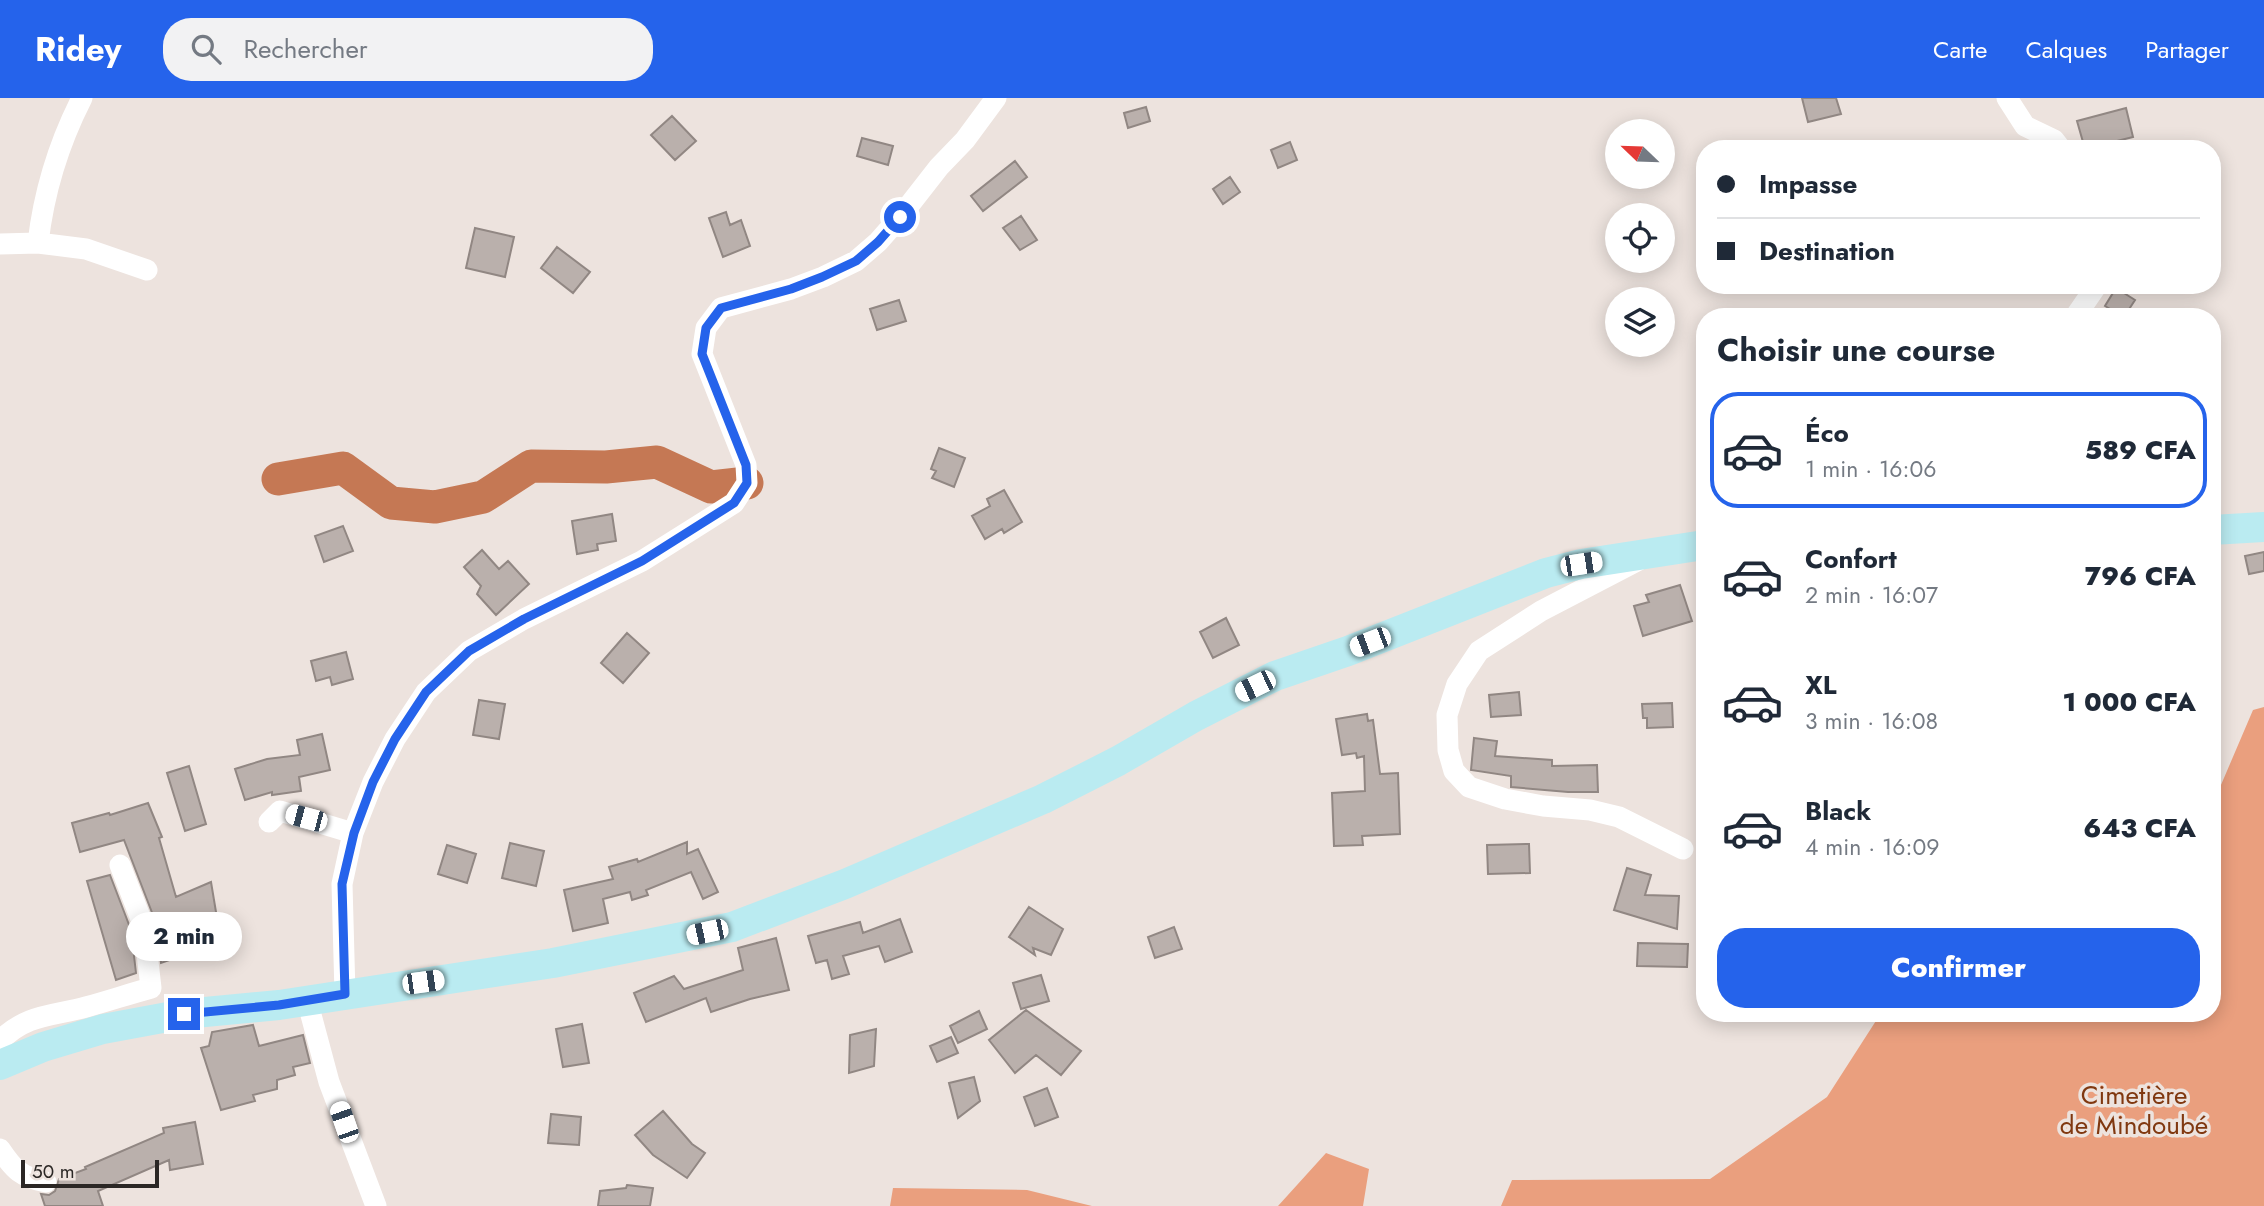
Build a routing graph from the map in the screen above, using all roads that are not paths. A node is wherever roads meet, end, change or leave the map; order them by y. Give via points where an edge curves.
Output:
1 (82, 98) edge
2 (996, 98) edge
3 (2007, 98) edge
4 (2054, 140) edge
5 (38, 243) junction
6 (0, 244) edge
7 (147, 270) dead end
8 (2264, 527) edge
9 (2221, 529) edge
10 (1696, 546) edge
11 (1653, 553) junction
12 (269, 822) dead end
13 (354, 833) junction
14 (1683, 849) dead end
15 (120, 866) dead end
16 (345, 994) junction
17 (307, 1000) junction
18 (0, 1041) edge
19 (0, 1065) edge
20 (0, 1149) edge
21 (46, 1182) dead end
22 (376, 1206) edge

1 - 5 street via 53,166
2 - 13 street via 900,217 856,261 791,289 721,308 706,328 702,354 746,465 747,483 734,503 642,561 469,651 426,692 395,739
3 - 4 street via 2025,126
5 - 6 street
5 - 7 street via 86,248
8 - 9 street
10 - 11 street
11 - 14 street via 1541,611 1479,652 1457,684 1447,715 1448,750 1454,771 1469,787 1543,807 1619,817
11 - 16 street via 1546,573 1275,676 1043,799 733,927 553,963
12 - 13 street via 280,811
13 - 16 street via 342,884
15 - 18 street via 144,927 150,988 40,1016 12,1028
16 - 17 street
17 - 19 street via 103,1029
17 - 22 street via 330,1082
20 - 21 street via 13,1168

